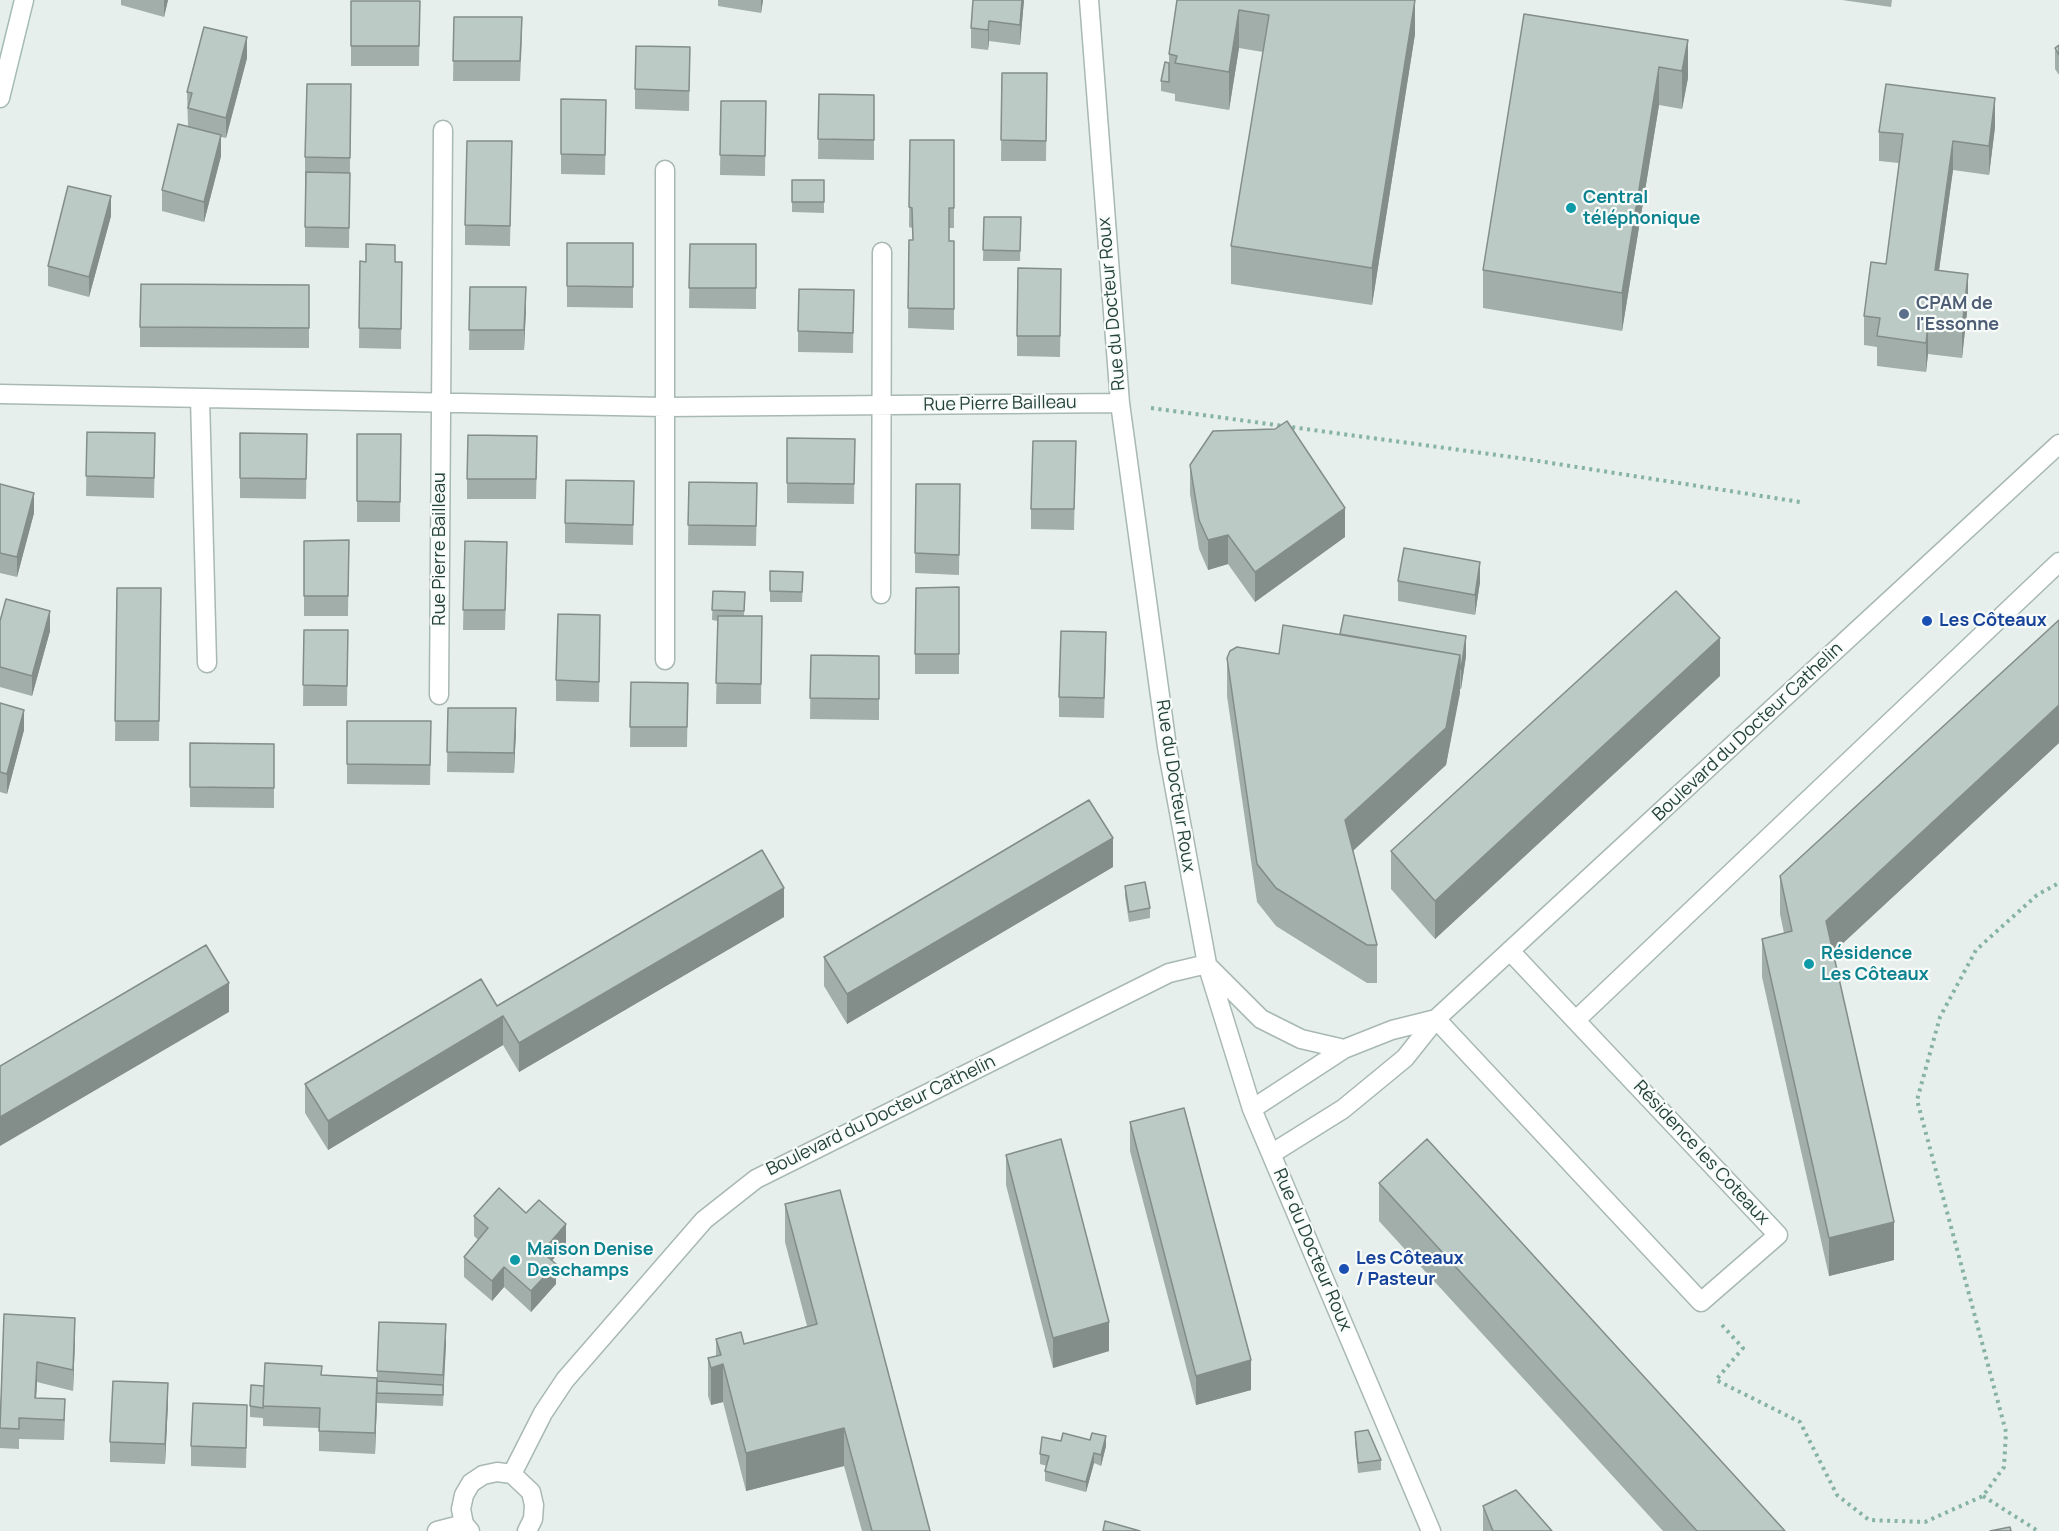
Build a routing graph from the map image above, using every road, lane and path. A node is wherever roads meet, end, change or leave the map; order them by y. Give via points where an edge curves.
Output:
1 (24, 0) edge
2 (1089, 0) edge
3 (0, 98) edge
4 (443, 130) dead end
5 (665, 170) dead end
6 (882, 252) dead end
7 (0, 394) edge
8 (200, 398) junction
9 (441, 403) junction
10 (1120, 403) junction
11 (881, 405) junction
12 (665, 407) junction
13 (2059, 444) edge
14 (1800, 502) dead end
15 (2059, 562) edge
16 (881, 594) dead end
17 (665, 660) dead end
18 (207, 663) dead end
19 (439, 695) dead end
20 (2059, 884) edge
21 (1510, 951) junction
22 (1207, 964) junction
23 (1437, 1019) junction
24 (1576, 1020) junction
25 (1344, 1049) junction
26 (1252, 1108) junction
27 (1271, 1154) junction
28 (1701, 1302) junction
29 (512, 1474) junction
30 (1983, 1496) junction
31 (467, 1527) edge
32 (437, 1531) edge
33 (527, 1531) edge
34 (1431, 1531) edge
35 (2038, 1531) edge

1 - 3 street
2 - 10 street, Rue du Docteur Roux
4 - 9 street, Rue Pierre Bailleau
5 - 12 street
6 - 11 street
7 - 8 street, Rue Pierre Bailleau
8 - 9 street, Rue Pierre Bailleau
8 - 18 street
9 - 12 street, Rue Pierre Bailleau
9 - 19 street, Rue Pierre Bailleau
10 - 11 street, Rue Pierre Bailleau
10 - 14 path via 1519,458
10 - 22 street, Rue du Docteur Roux via 1167,747
11 - 12 street, Rue Pierre Bailleau
11 - 16 street
12 - 17 street
13 - 21 street, Boulevard du Docteur Cathelin
15 - 24 street
20 - 30 path via 2037,895 1976,950 1940,1017 1917,1100 2006,1432 2004,1467
21 - 23 street, Boulevard du Docteur Cathelin
21 - 24 street, Résidence les Coteaux
22 - 25 street via 1261,1019 1301,1039
22 - 26 street, Rue du Docteur Roux
22 - 29 street, Boulevard du Docteur Cathelin via 1169,973 756,1179 704,1220 565,1380
23 - 25 street, Boulevard du Docteur Cathelin via 1392,1030
23 - 27 street, Boulevard du Docteur Cathelin via 1405,1058 1361,1095
23 - 28 street
24 - 28 street, Résidence les Coteaux via 1778,1235
25 - 26 street, Boulevard du Docteur Cathelin
26 - 27 street, Rue du Docteur Roux
27 - 34 street, Rue du Docteur Roux
28 - 30 path via 1743,1348 1716,1380 1800,1422 1837,1496 1869,1520 1925,1522
29 - 31 street via 483,1474 471,1483 461,1509
29 - 33 street via 531,1492 533,1519
30 - 35 path
31 - 32 street

